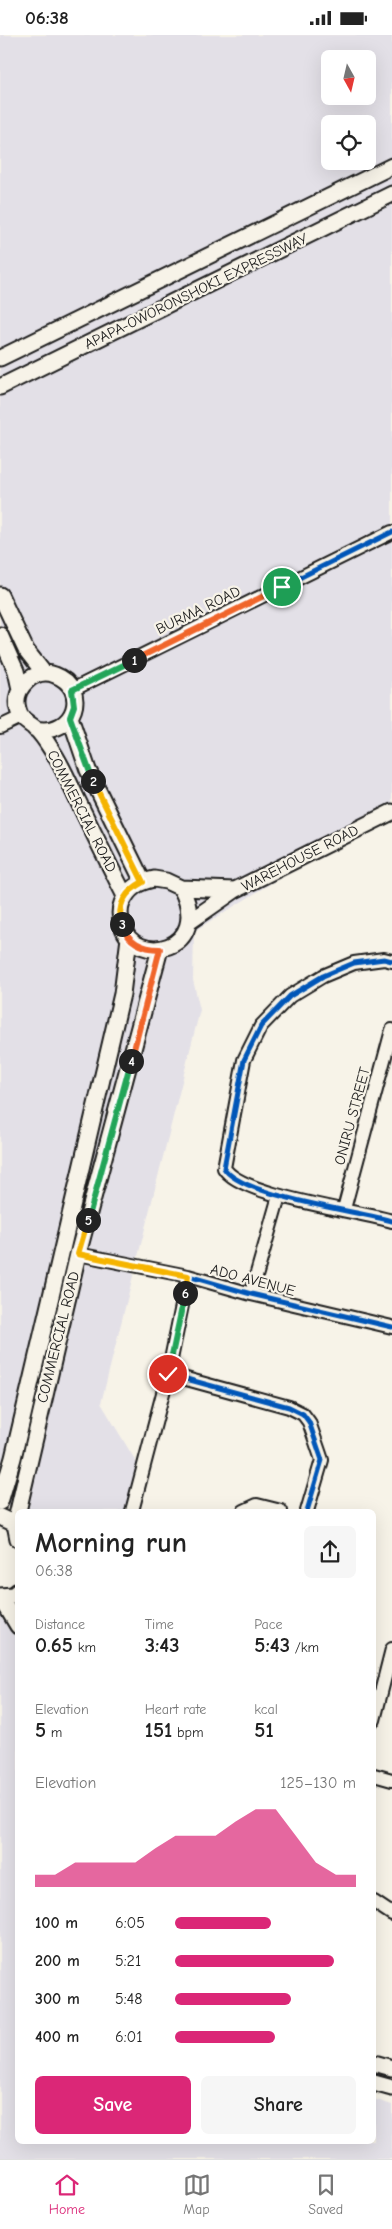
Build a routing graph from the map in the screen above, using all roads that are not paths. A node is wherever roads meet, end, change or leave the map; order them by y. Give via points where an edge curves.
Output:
1 (392, 166) edge
2 (392, 194) edge
3 (0, 358) edge
4 (0, 387) edge
5 (392, 533) edge
6 (0, 595) edge
7 (0, 635) edge
8 (44, 673) junction
9 (20, 689) junction
10 (72, 690) junction
11 (21, 717) junction
12 (70, 717) junction
13 (0, 727) edge
14 (35, 729) junction
15 (392, 812) edge
16 (143, 882) junction
17 (180, 888) junction
18 (235, 890) junction
19 (125, 896) junction
20 (189, 922) junction
21 (129, 938) junction
22 (160, 949) junction
23 (392, 961) edge
24 (392, 1030) edge
25 (279, 1196) junction
26 (344, 1209) junction
27 (392, 1221) edge
28 (78, 1254) junction
29 (188, 1276) junction
30 (251, 1294) junction
31 (392, 1327) edge
32 (168, 1374) junction
33 (0, 1502) edge
34 (21, 1509) edge
35 (133, 1509) edge
36 (248, 1509) edge
37 (273, 1509) edge
38 (309, 1509) edge
39 (0, 1517) edge
40 (15, 1530) edge
41 (15, 1593) edge
42 (0, 1596) edge
43 (15, 1621) edge
44 (392, 1649) edge
45 (376, 1709) edge
46 (376, 1776) edge
47 (392, 1780) edge
48 (376, 1903) edge
49 (392, 1914) edge
50 (376, 2064) edge
51 (392, 2068) edge
52 (376, 2084) edge
53 (392, 2088) edge

1 - 3 main road, APAPA-OWORONSHOKI EXPRESSWAY
2 - 4 main road, APAPA-OWORONSHOKI EXPRESSWAY
5 - 10 street, BURMA ROAD
6 - 8 main road via 26,650
7 - 9 main road via 16,671
8 - 9 main road via 26,681
8 - 10 main road via 63,679
9 - 11 main road via 17,698
10 - 12 main road via 74,706
11 - 13 street
11 - 14 main road
12 - 14 main road via 55,729
12 - 16 main road, COMMERCIAL ROAD via 88,770
14 - 19 main road, COMMERCIAL ROAD via 55,754
15 - 18 main road, WAREHOUSE ROAD
16 - 17 main road via 154,879
16 - 19 main road
17 - 18 main road, WAREHOUSE ROAD
17 - 20 main road via 189,906
18 - 20 main road, WAREHOUSE ROAD
19 - 21 main road via 120,918
20 - 22 main road via 180,939
21 - 22 main road via 149,949
21 - 33 main road, COMMERCIAL ROAD via 122,994
22 - 28 main road, COMMERCIAL ROAD
23 - 25 street via 354,963 323,976 290,996 261,1026 244,1060 224,1168 234,1179
24 - 26 street, ONIRU STREET
25 - 26 street
25 - 30 street
26 - 27 street
28 - 29 street, ADO AVENUE
28 - 34 main road, COMMERCIAL ROAD
29 - 30 street, ADO AVENUE
29 - 32 street
30 - 31 street, ADO AVENUE
32 - 35 street
32 - 38 street via 289,1407 303,1414 322,1460
36 - 37 street via 257,1505
39 - 40 main road
41 - 42 main road
42 - 43 main road
44 - 45 street
46 - 47 street
48 - 49 street
50 - 51 main road
52 - 53 main road

